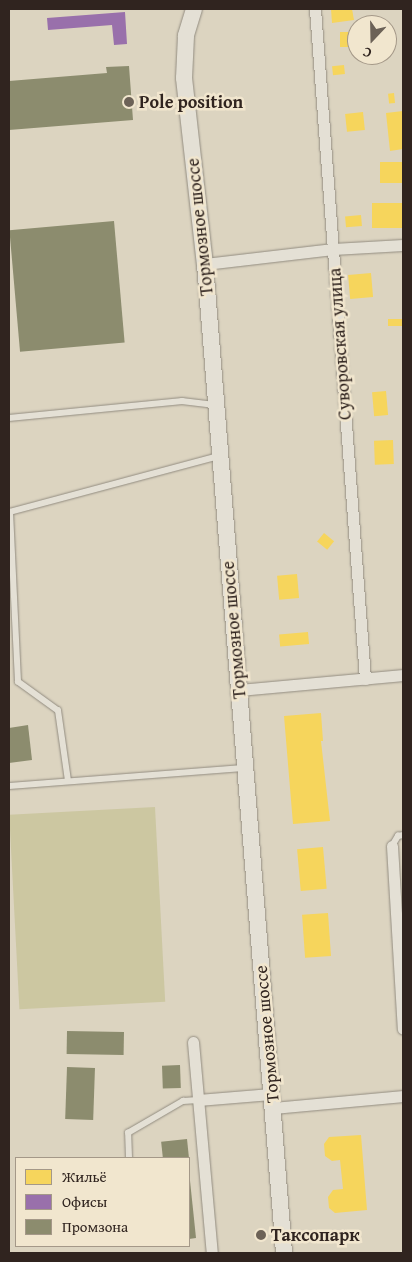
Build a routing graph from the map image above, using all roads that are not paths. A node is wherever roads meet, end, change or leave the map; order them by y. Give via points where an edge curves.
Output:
1 (194, 9) edge
2 (315, 9) edge
3 (403, 245) edge
4 (333, 249) junction
5 (205, 264) junction
6 (215, 405) junction
7 (9, 418) edge
8 (219, 456) junction
9 (403, 675) edge
10 (365, 679) junction
11 (239, 690) junction
12 (245, 768) junction
13 (68, 782) junction
14 (9, 786) edge
15 (403, 835) edge
16 (392, 846) joint
17 (403, 1029) edge
18 (193, 1042) dead end
19 (403, 1096) edge
20 (198, 1100) junction
21 (272, 1101) junction
22 (129, 1157) edge
23 (212, 1253) edge
24 (284, 1253) edge

1 - 5 street, Тормозное шоссе via 186,36 184,78
2 - 4 street, Суворовская улица
3 - 4 street
4 - 5 street
4 - 10 street, Суворовская улица
5 - 6 street, Тормозное шоссе
6 - 7 lane via 182,401
6 - 8 street, Тормозное шоссе
8 - 11 street, Тормозное шоссе
8 - 13 lane via 10,512 18,682 58,711
9 - 10 street
10 - 11 street
11 - 12 street, Тормозное шоссе
12 - 13 lane
12 - 21 street, Тормозное шоссе
13 - 14 lane
15 - 16 lane via 398,836
16 - 17 street
18 - 20 street
19 - 21 street
20 - 21 street
20 - 22 lane via 183,1101 128,1133
20 - 23 street
21 - 24 street, Тормозное шоссе

